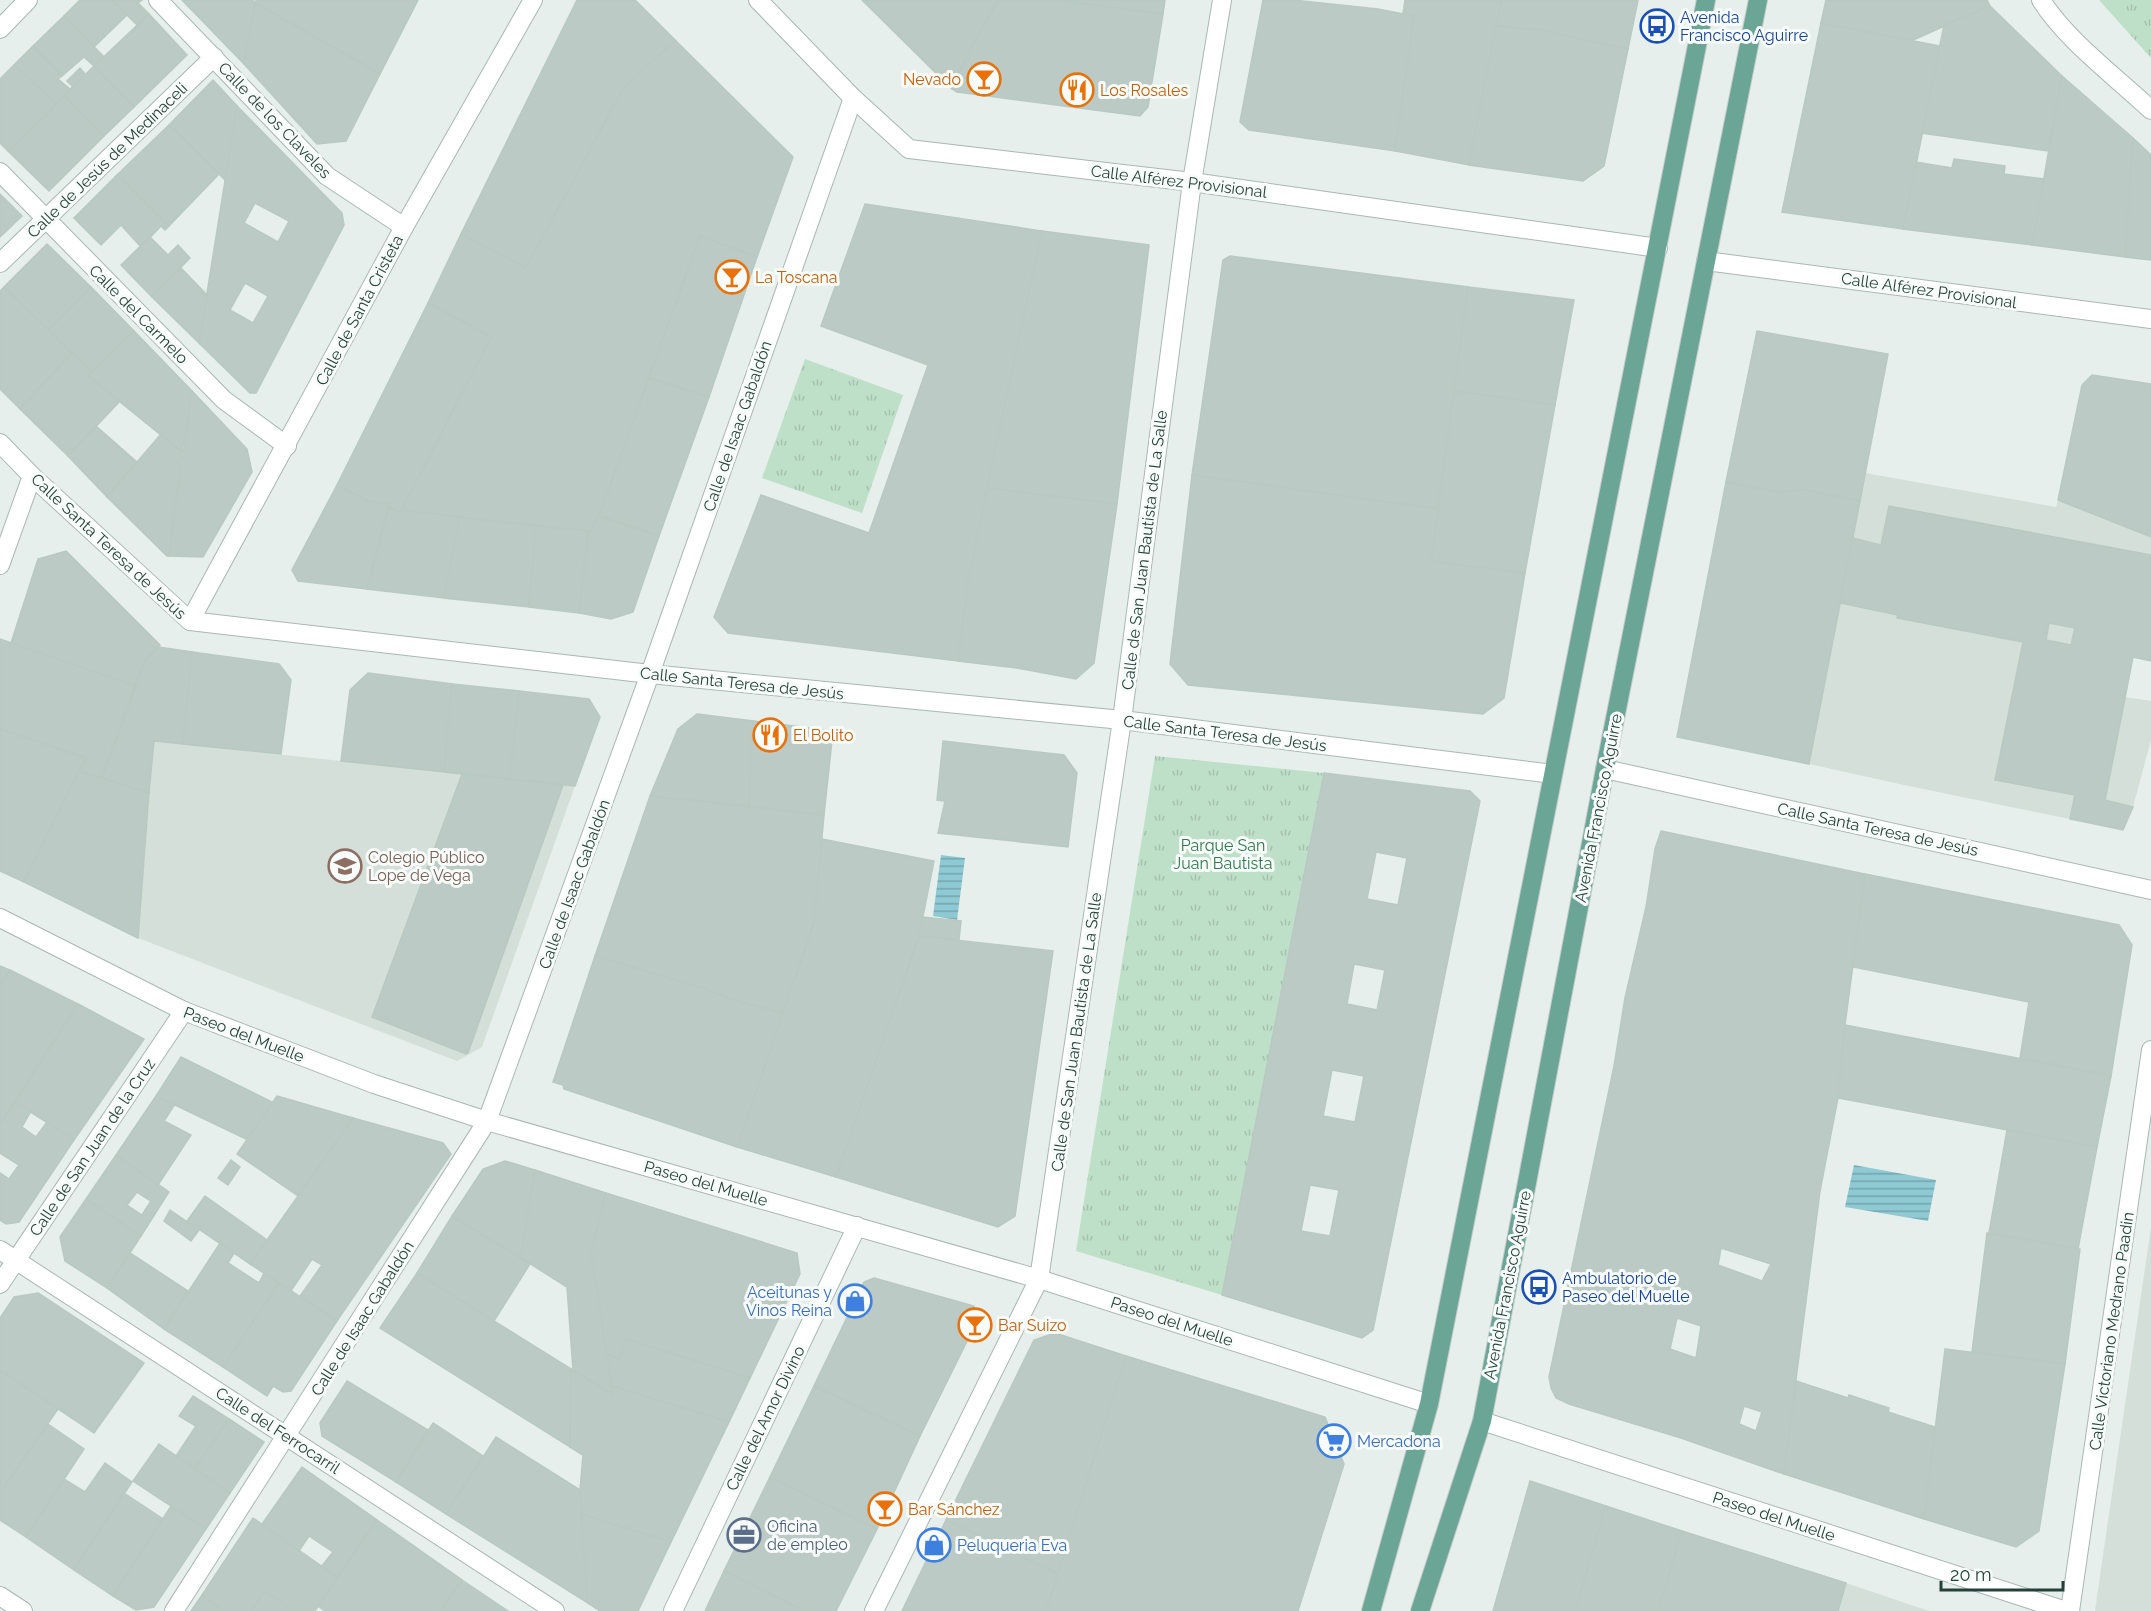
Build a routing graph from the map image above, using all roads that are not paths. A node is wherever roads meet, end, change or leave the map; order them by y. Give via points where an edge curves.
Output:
1 (28, 0) edge
2 (158, 0) edge
3 (533, 0) edge
4 (758, 0) edge
5 (1222, 0) edge
6 (1706, 0) edge
7 (1758, 0) edge
8 (2041, 0) edge
9 (0, 28) edge
10 (214, 57) junction
11 (852, 98) junction
12 (2151, 110) edge
13 (0, 172) edge
14 (1192, 182) junction
15 (46, 218) junction
16 (404, 226) junction
17 (1658, 248) junction
18 (1706, 261) junction
19 (0, 263) edge
20 (2151, 319) edge
21 (0, 443) edge
22 (287, 446) junction
23 (32, 476) junction
24 (0, 565) edge
25 (190, 621) junction
26 (650, 674) junction
27 (1122, 720) junction
28 (1605, 769) junction
29 (1553, 774) junction
30 (2151, 890) edge
31 (0, 918) edge
32 (184, 1011) junction
33 (2151, 1050) edge
34 (487, 1121) junction
35 (857, 1226) junction
36 (0, 1250) edge
37 (15, 1261) junction
38 (1040, 1279) junction
39 (0, 1284) edge
40 (1429, 1404) junction
41 (1482, 1421) junction
42 (288, 1436) junction
43 (0, 1596) edge
44 (23, 1611) edge
45 (174, 1611) edge
46 (555, 1611) edge
47 (673, 1611) edge
48 (874, 1611) edge
49 (1371, 1611) edge
50 (1420, 1611) edge
51 (2068, 1611) edge

1 - 9 street
2 - 10 street, Calle de los Claveles
3 - 16 street, Calle de Santa Cristeta
4 - 11 street, Calle Alférez Provisional
5 - 14 street, Calle de San Juan Bautista de La Salle
6 - 17 main road
7 - 18 main road, Avenida Francisco Aguirre
8 - 12 street via 2083,48
10 - 15 street, Calle de Jesús de Medinaceli
10 - 16 street, Calle de los Claveles via 327,176
11 - 14 street, Calle Alférez Provisional via 909,149
11 - 26 street, Calle de Isaac Gabaldón
13 - 15 street, Calle del Carmelo
14 - 17 street, Calle Alférez Provisional
14 - 27 street, Calle de San Juan Bautista de La Salle
15 - 19 street, Calle de Jesús de Medinaceli
15 - 22 street, Calle del Carmelo via 224,400
16 - 22 street, Calle de Santa Cristeta
17 - 29 main road
18 - 20 street, Calle Alférez Provisional
18 - 28 main road, Avenida Francisco Aguirre
21 - 23 street, Calle Santa Teresa de Jesús
22 - 25 street, Calle de Santa Cristeta
23 - 24 street
23 - 25 street, Calle Santa Teresa de Jesús
25 - 26 street, Calle Santa Teresa de Jesús
26 - 27 street, Calle Santa Teresa de Jesús
26 - 34 street, Calle de Isaac Gabaldón
27 - 29 street, Calle Santa Teresa de Jesús
27 - 38 street, Calle de San Juan Bautista de La Salle
28 - 30 street, Calle Santa Teresa de Jesús
28 - 41 main road, Avenida Francisco Aguirre
29 - 40 main road
31 - 32 street, Paseo del Muelle
32 - 34 street, Paseo del Muelle via 374,1084
32 - 37 street, Calle de San Juan de la Cruz
33 - 51 street, Calle Victoriano Medrano Paadin
34 - 35 street, Paseo del Muelle
34 - 42 street, Calle de Isaac Gabaldón
35 - 38 street, Paseo del Muelle
35 - 47 street, Calle del Amor Divino
36 - 37 street, Calle del Ferrocarril
37 - 39 street, Calle de San Juan de la Cruz
37 - 42 street, Calle del Ferrocarril
38 - 40 street, Paseo del Muelle
38 - 48 street, Calle de San Juan Bautista de La Salle
40 - 49 main road
41 - 50 main road, Avenida Francisco Aguirre
41 - 51 street, Paseo del Muelle
42 - 45 street, Calle de Isaac Gabaldón
42 - 46 street, Calle del Ferrocarril
43 - 44 street

